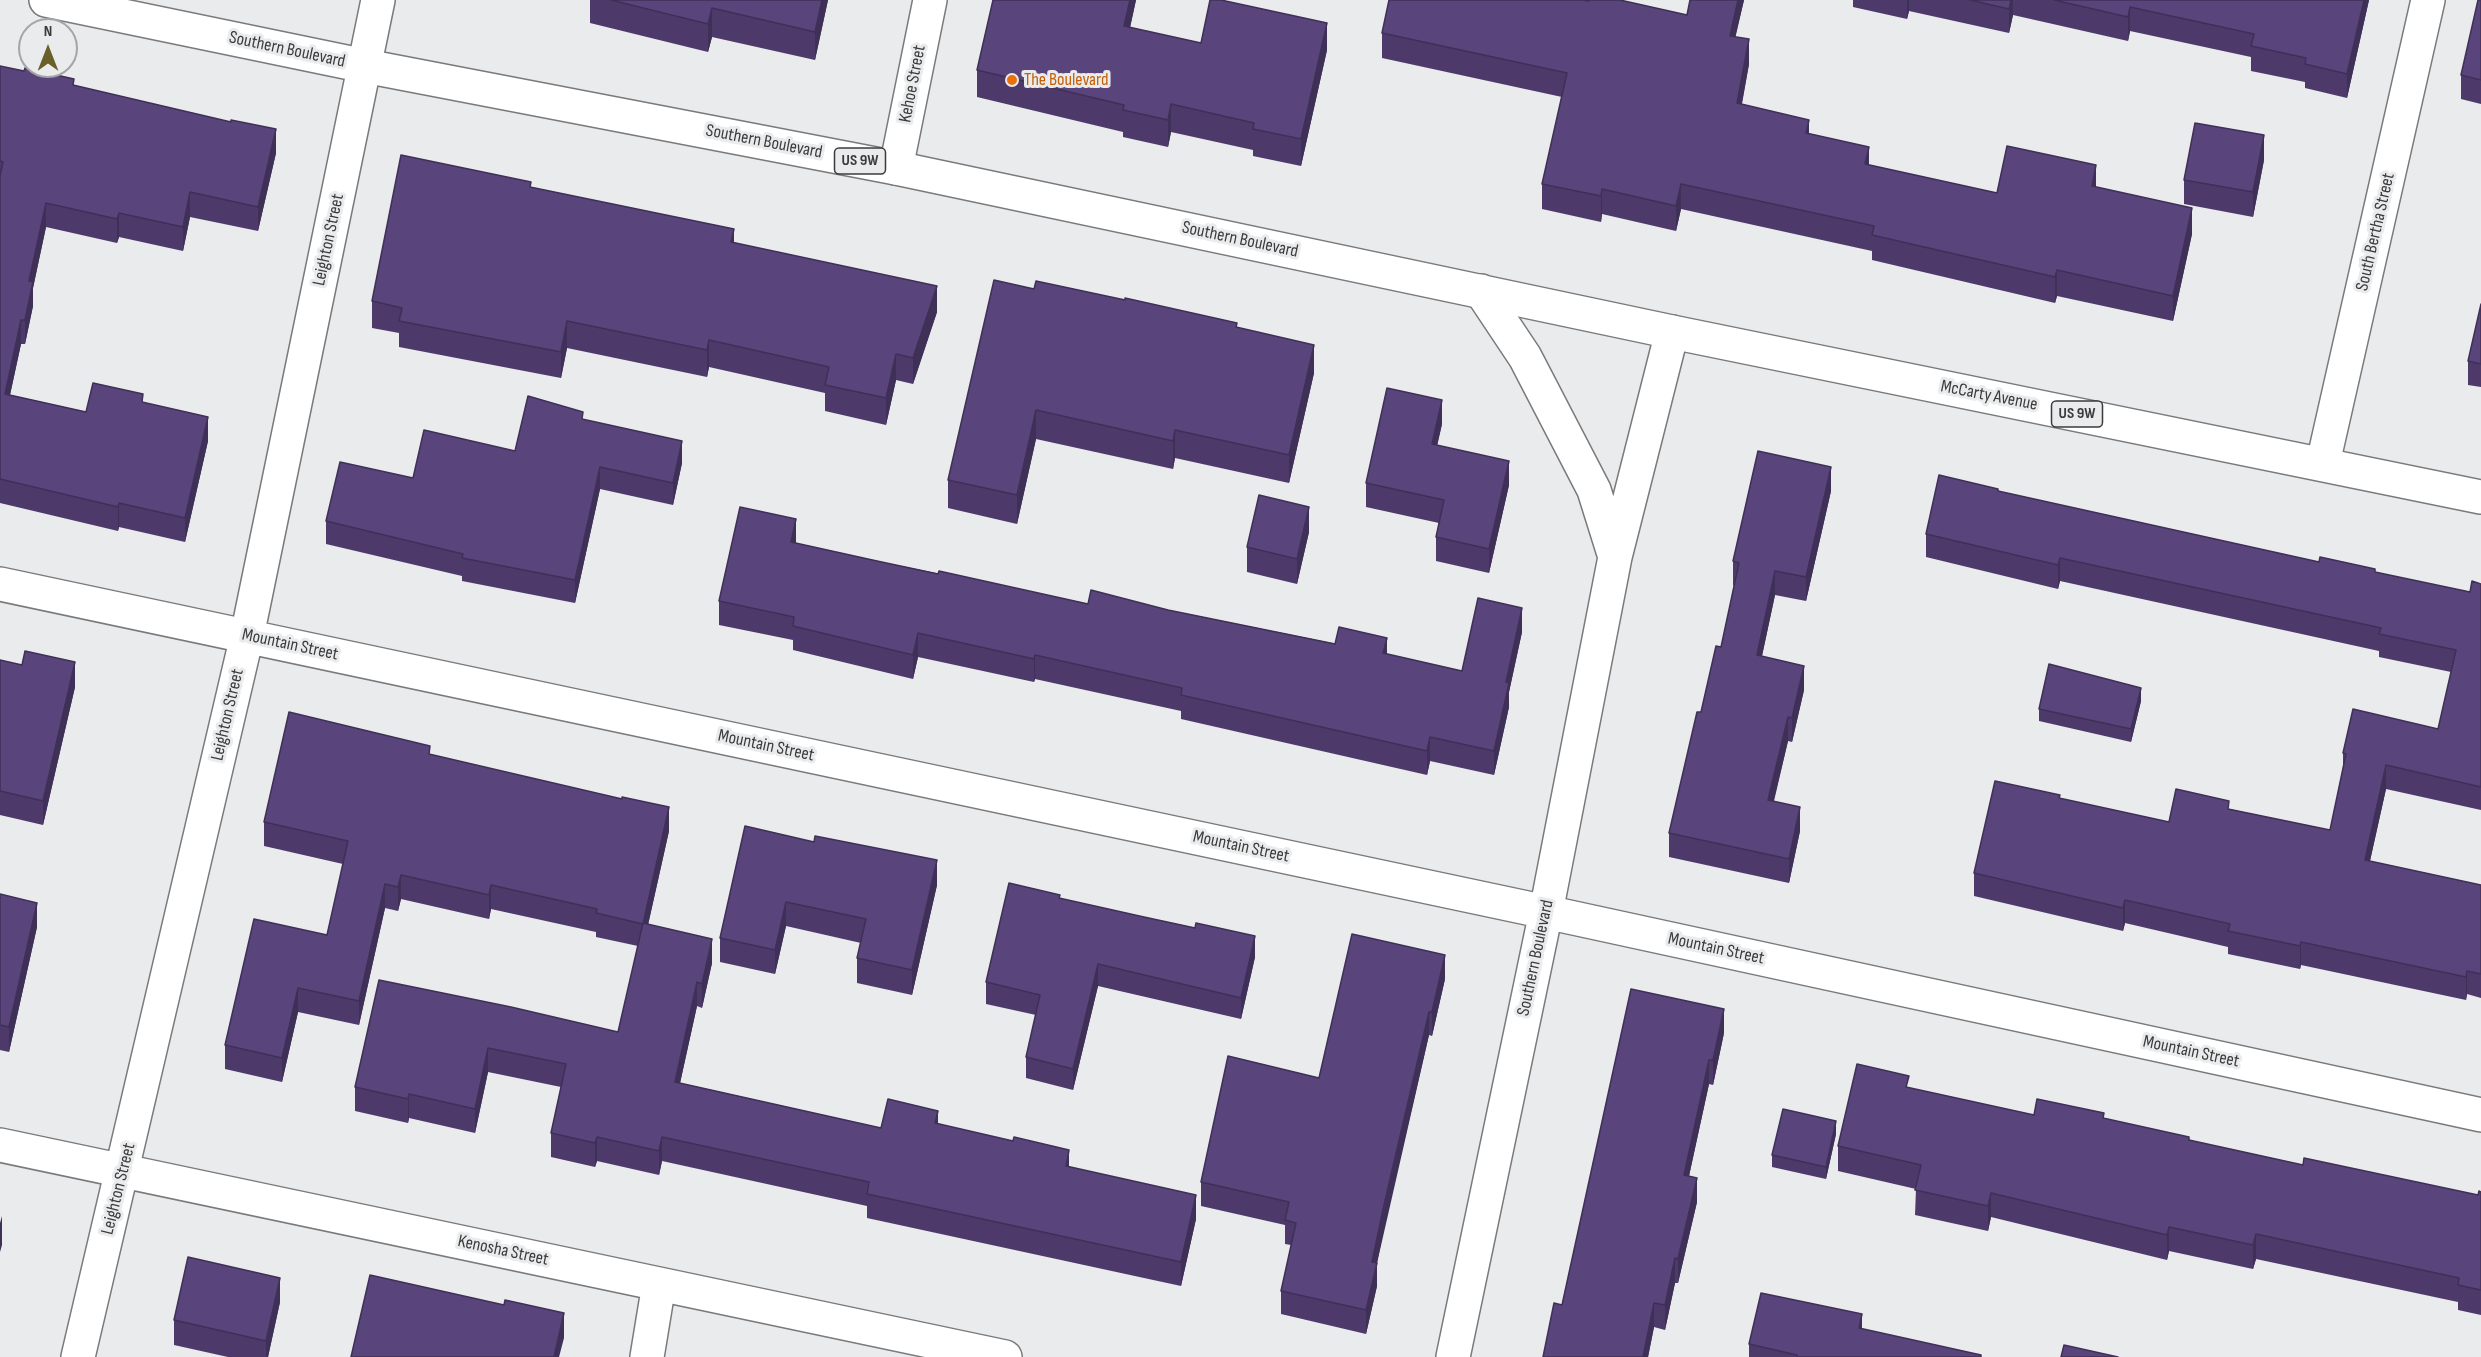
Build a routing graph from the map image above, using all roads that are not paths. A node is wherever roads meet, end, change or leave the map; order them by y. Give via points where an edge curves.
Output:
1 (46, 0) edge
2 (378, 0) edge
3 (930, 0) edge
4 (2428, 0) edge
5 (365, 66) junction
6 (896, 168) junction
7 (1481, 291) junction
8 (1672, 332) junction
9 (2323, 463) junction
10 (2481, 497) edge
11 (1615, 557) junction
12 (0, 584) edge
13 (247, 636) junction
14 (1546, 912) junction
15 (2481, 1114) edge
16 (0, 1145) edge
17 (123, 1171) junction
18 (659, 1284) junction
19 (78, 1357) edge
20 (647, 1357) edge
21 (1005, 1357) edge
22 (1453, 1357) edge

1 - 5 street, Southern Boulevard / US 9W
2 - 5 street, Leighton Street
3 - 6 street, Kehoe Street
4 - 9 street, South Bertha Street
5 - 6 street, Southern Boulevard / US 9W
5 - 13 street, Leighton Street
6 - 7 street, Southern Boulevard / US 9W
7 - 8 street, Southern Boulevard / US 9W
7 - 11 street, Southern Boulevard via 1525,357 1594,490
8 - 9 street, McCarty Avenue / US 9W
8 - 11 street, Southern Boulevard
9 - 10 street, McCarty Avenue / US 9W
11 - 14 street, Southern Boulevard
12 - 13 street, Mountain Street
13 - 14 street, Mountain Street
13 - 17 street, Leighton Street
14 - 15 street, Mountain Street
14 - 22 street, Southern Boulevard
16 - 17 street, Kenosha Street
17 - 18 street, Kenosha Street
17 - 19 street, Leighton Street
18 - 20 street
18 - 21 street, Kenosha Street

